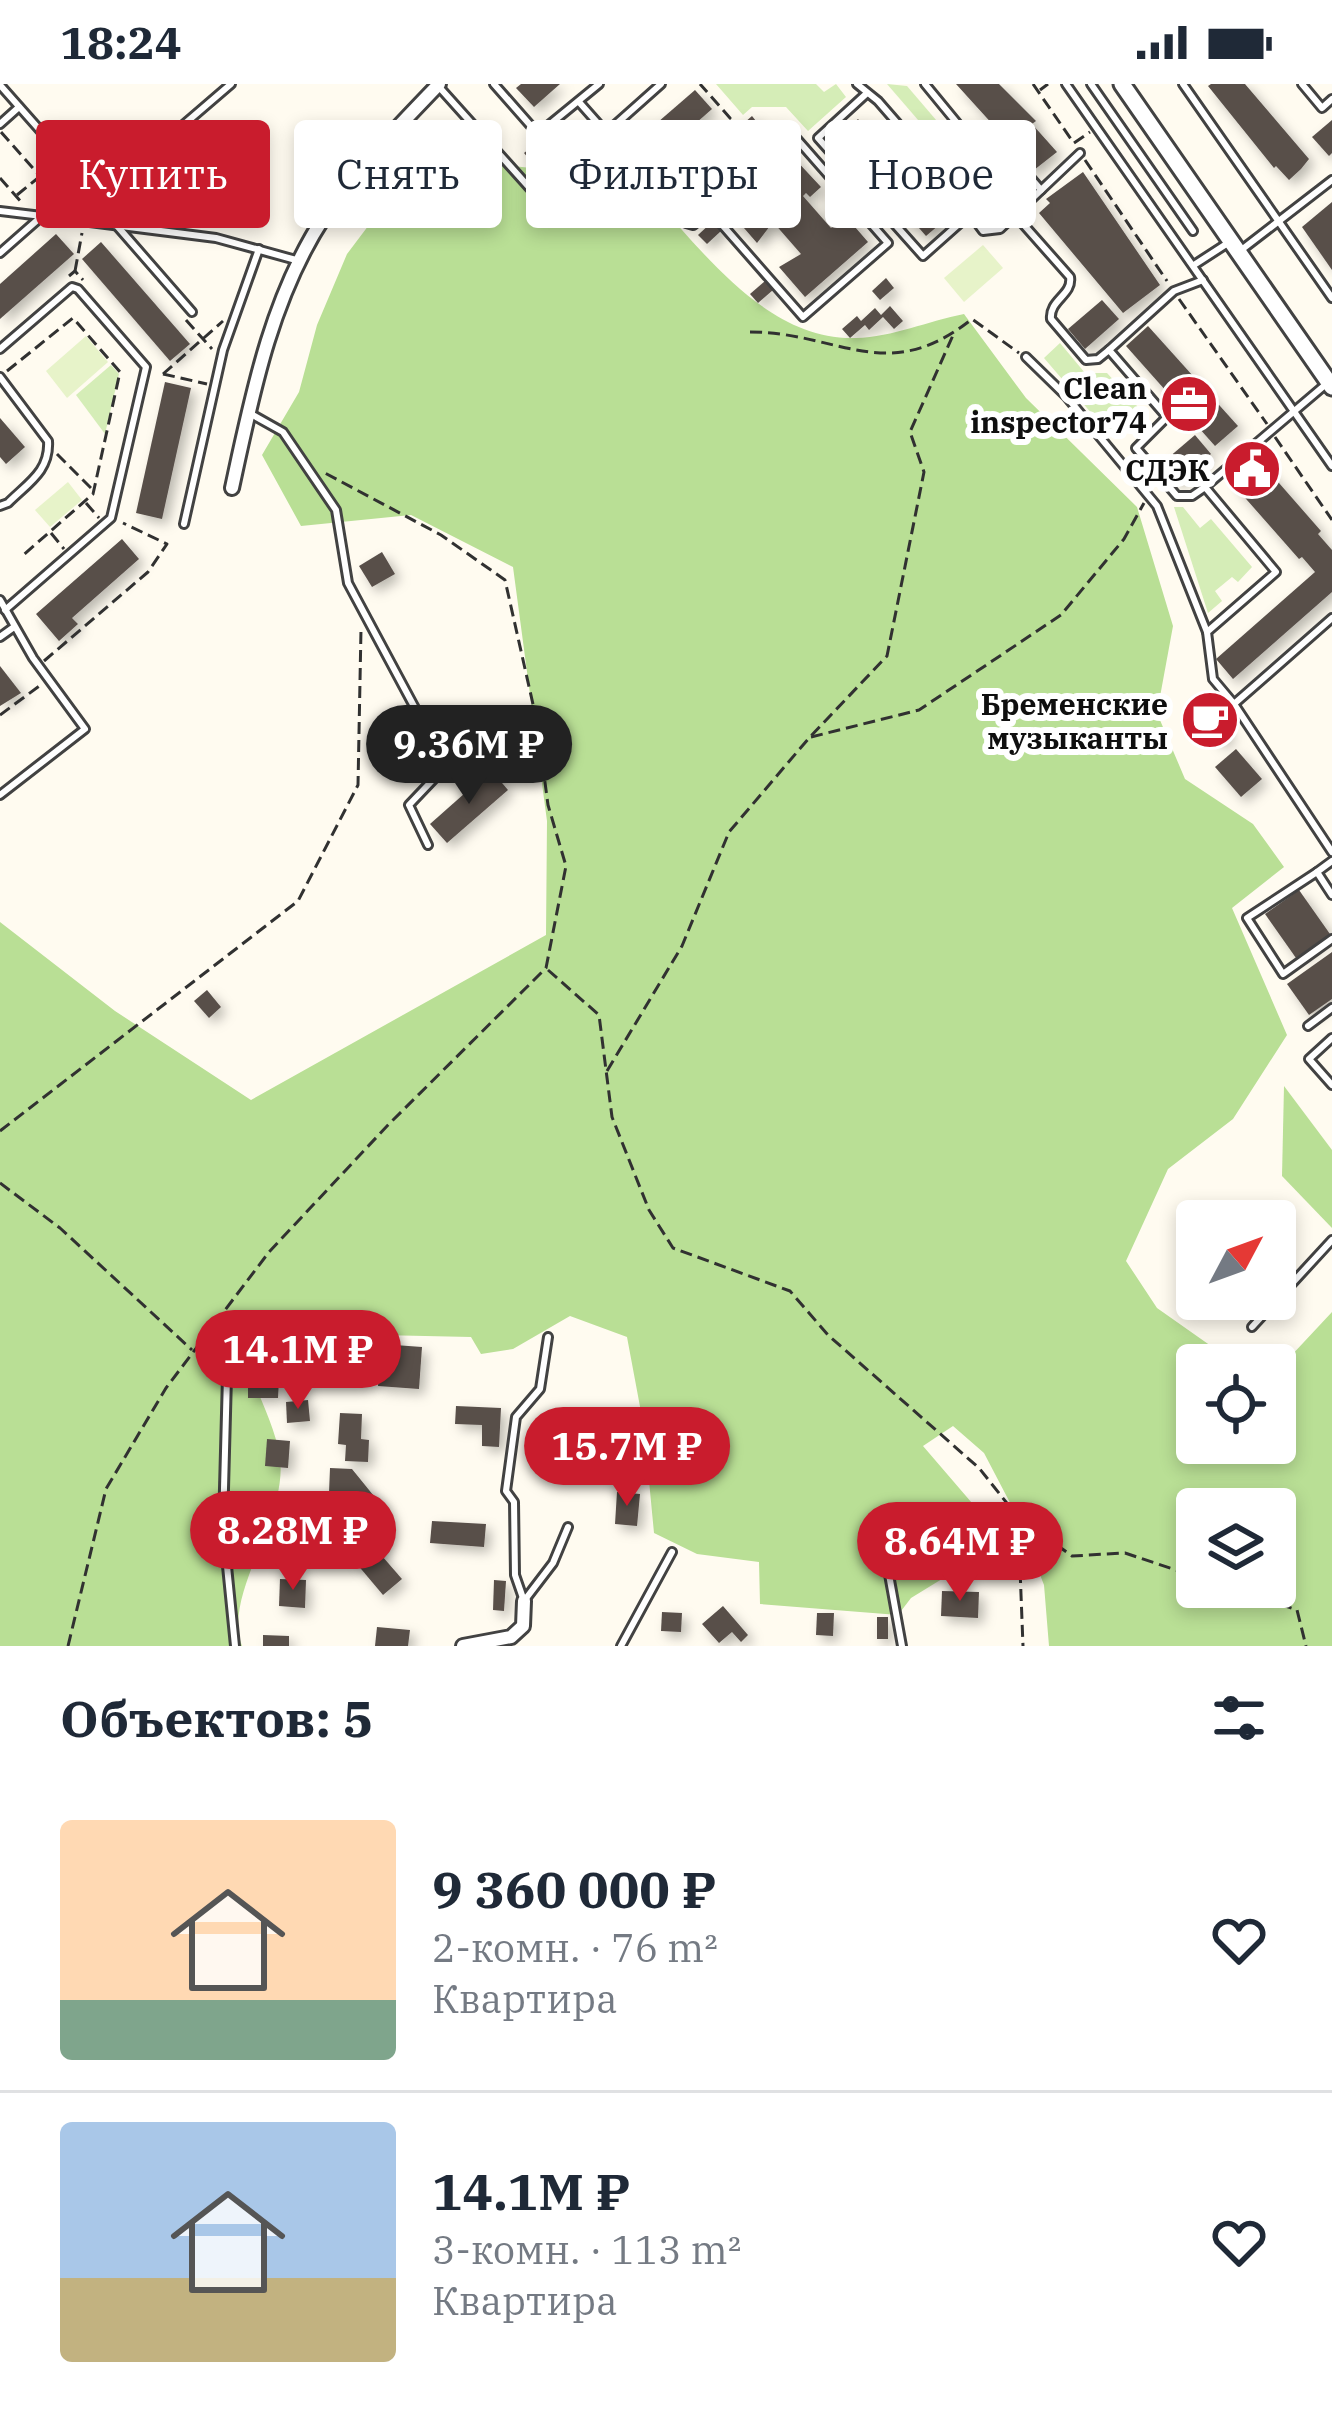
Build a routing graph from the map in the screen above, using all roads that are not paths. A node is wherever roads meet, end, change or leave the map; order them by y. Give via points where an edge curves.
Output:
1 (231, 84) edge
2 (494, 84) edge
3 (599, 84) edge
4 (661, 84) edge
5 (857, 84) edge
6 (925, 84) edge
7 (1066, 84) edge
8 (1091, 84) edge
9 (1122, 84) edge
10 (1184, 84) edge
11 (1302, 84) edge
12 (0, 85) edge
13 (438, 85) edge
14 (866, 94) junction
15 (1332, 100) edge
16 (579, 102) junction
17 (19, 107) junction
18 (189, 120) edge
19 (595, 120) edge
20 (621, 120) edge
21 (838, 120) edge
22 (894, 120) edge
23 (955, 120) edge
24 (36, 126) edge
25 (0, 127) edge
26 (1081, 153) road end
27 (1332, 180) edge
28 (526, 184) edge
29 (1036, 184) edge
30 (1041, 190) junction
31 (1036, 195) edge
32 (0, 211) edge
33 (710, 212) joint
34 (36, 215) edge
35 (36, 221) edge
36 (1280, 223) junction
37 (119, 228) edge
38 (129, 228) edge
39 (898, 228) edge
40 (955, 228) edge
41 (1027, 228) edge
42 (1193, 231) dead end
43 (1235, 247) junction
44 (259, 249) junction
45 (0, 253) edge
46 (299, 262) junction
47 (1194, 265) junction
48 (1203, 280) junction
49 (1332, 298) edge
50 (193, 312) dead end
51 (0, 349) edge
52 (1108, 350) junction
53 (1025, 357) road end
54 (0, 376) edge
55 (1330, 385) edge
56 (1293, 409) junction
57 (248, 412) junction
58 (1332, 466) edge
59 (1205, 487) junction
60 (232, 488) dead end
61 (0, 494) edge
62 (4, 505) edge
63 (184, 524) dead end
64 (0, 600) edge
65 (4, 610) junction
66 (1332, 618) edge
67 (14, 627) junction
68 (1207, 632) junction
69 (0, 637) edge
70 (1234, 704) junction
71 (483, 744) dead end
72 (446, 766) junction
73 (0, 795) edge
74 (428, 845) dead end
75 (1332, 856) edge
76 (1317, 872) junction
77 (1332, 895) edge
78 (1332, 939) edge
79 (1332, 1008) edge
80 (1308, 1026) dead end
81 (1332, 1038) edge
82 (1332, 1085) edge
83 (1332, 1240) edge
84 (1252, 1327) dead end
85 (548, 1337) dead end
86 (352, 1356) dead end
87 (223, 1526) junction
88 (568, 1527) dead end
89 (320, 1538) dead end
90 (671, 1552) dead end
91 (888, 1569) dead end
92 (524, 1600) junction
93 (235, 1646) edge
94 (463, 1646) edge
95 (621, 1646) edge
96 (902, 1646) edge

1 - 18 lane
2 - 16 lane via 538,134
3 - 16 lane
4 - 20 lane
5 - 14 lane
6 - 23 lane
7 - 47 lane
8 - 42 lane
9 - 43 street
10 - 36 lane
11 - 15 lane via 1322,108
12 - 17 lane
13 - 28 lane
13 - 46 street via 325,216
14 - 21 lane
14 - 22 lane
16 - 19 lane
17 - 24 lane
17 - 25 lane
26 - 30 lane
27 - 36 lane
29 - 30 lane
30 - 31 lane
32 - 34 lane
33 - 33 lane via 803,317 888,243 795,137
35 - 45 lane
36 - 43 lane
36 - 49 lane
37 - 50 lane
38 - 44 lane
39 - 40 lane via 923,256
41 - 52 lane via 1072,283 1051,319 1086,360
43 - 47 lane
43 - 55 street
44 - 46 lane
44 - 63 lane via 233,312
46 - 57 street
47 - 48 lane
48 - 52 lane via 1174,291
48 - 56 lane
51 - 65 lane via 72,287 145,370 111,518
52 - 59 lane via 1167,417 1136,448 1177,496
53 - 68 lane via 1157,506
54 - 62 lane via 49,452 48,463
55 - 56 lane
56 - 58 lane
56 - 59 lane
57 - 60 street
57 - 72 lane via 283,432 336,510 348,583
59 - 68 lane via 1276,572
61 - 62 lane
64 - 65 lane
65 - 67 lane
66 - 70 lane
67 - 69 lane
67 - 73 lane via 85,729
68 - 70 lane via 1213,680
70 - 75 lane
71 - 72 lane
72 - 74 lane via 409,805
75 - 76 lane
76 - 77 lane
76 - 78 lane via 1246,918 1283,974
79 - 80 lane
81 - 82 lane via 1309,1059
83 - 84 lane
85 - 92 lane via 540,1389 516,1417 506,1490
86 - 87 lane via 340,1377 237,1370 227,1376
87 - 89 lane
87 - 93 lane
88 - 92 lane
90 - 95 lane
91 - 96 lane
92 - 94 street via 523,1626 511,1637

